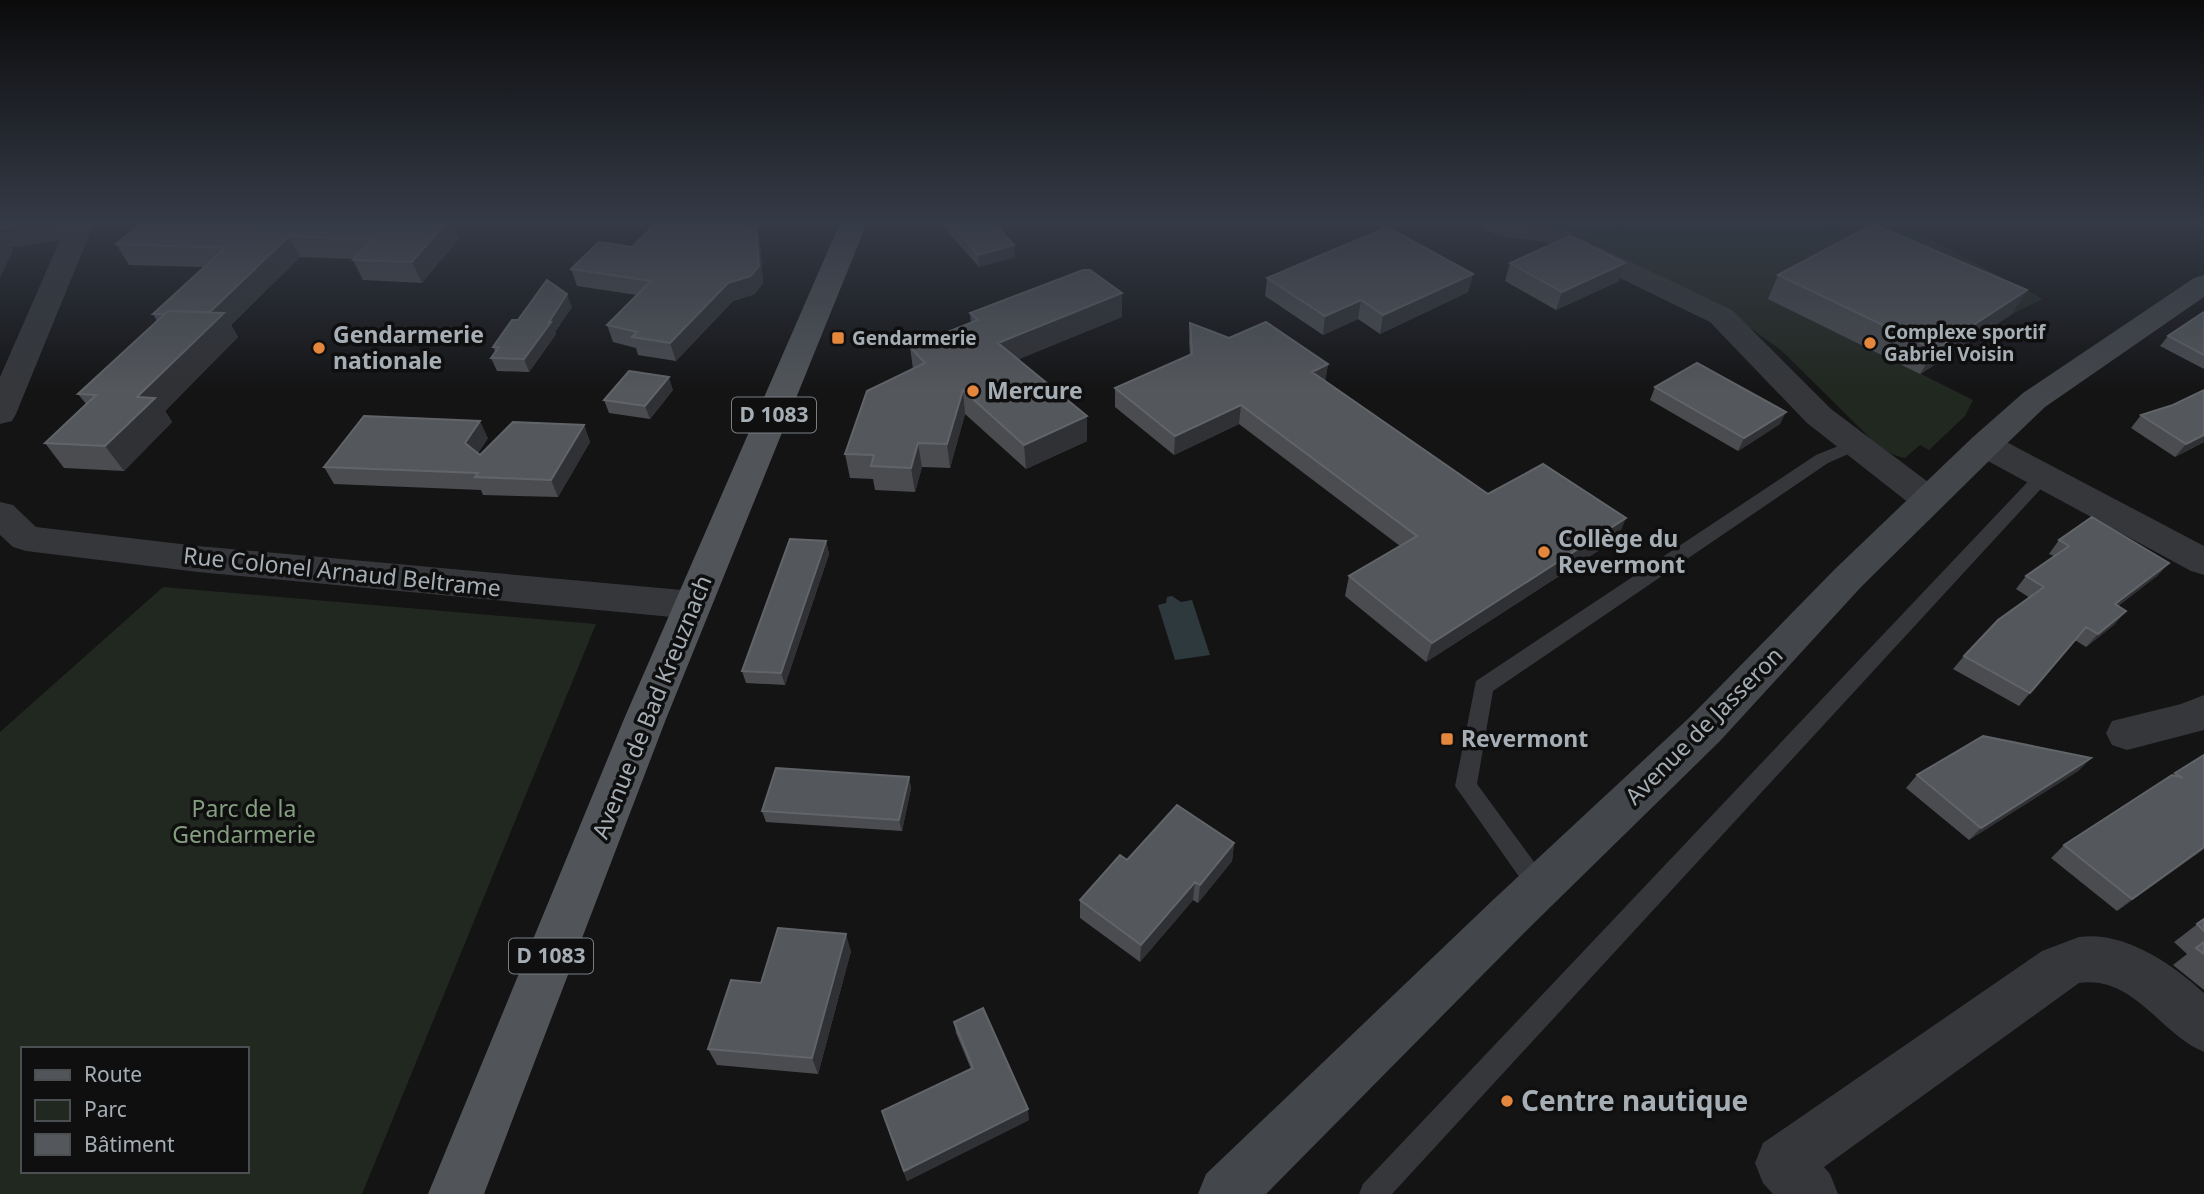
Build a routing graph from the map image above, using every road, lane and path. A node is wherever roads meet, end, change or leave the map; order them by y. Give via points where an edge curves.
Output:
1 (58, 279) edge
2 (831, 279) edge
3 (1643, 279) edge
4 (2204, 284) edge
5 (0, 414) edge
6 (1856, 444) junction
7 (1984, 446) junction
8 (2043, 476) junction
9 (1927, 499) junction
10 (0, 514) edge
11 (2204, 562) edge
12 (693, 605) junction
13 (2204, 711) edge
14 (2127, 733) dead end
15 (1540, 888) junction
16 (2204, 1027) edge
17 (456, 1194) edge
18 (1226, 1194) edge
19 (1373, 1194) edge
20 (1810, 1194) edge

1 - 5 street
2 - 12 main road, Avenue de Bad Kreuznach / D 1083
3 - 6 street via 1721,316 1819,416
4 - 7 main road, Avenue de Jasseron via 2034,400
6 - 9 street
6 - 15 lane via 1822,459 1483,687 1466,786
7 - 8 street
7 - 9 main road, Avenue de Jasseron
8 - 11 street
8 - 19 lane
9 - 15 main road, Avenue de Jasseron via 1705,729
10 - 12 street, Rue Colonel Arnaud Beltrame via 26,538 198,559
12 - 17 main road, Avenue de Bad Kreuznach / D 1083
13 - 14 street
15 - 18 main road, Avenue de Jasseron
16 - 20 street via 2149,979 2111,961 2083,958 2060,967 1783,1163

